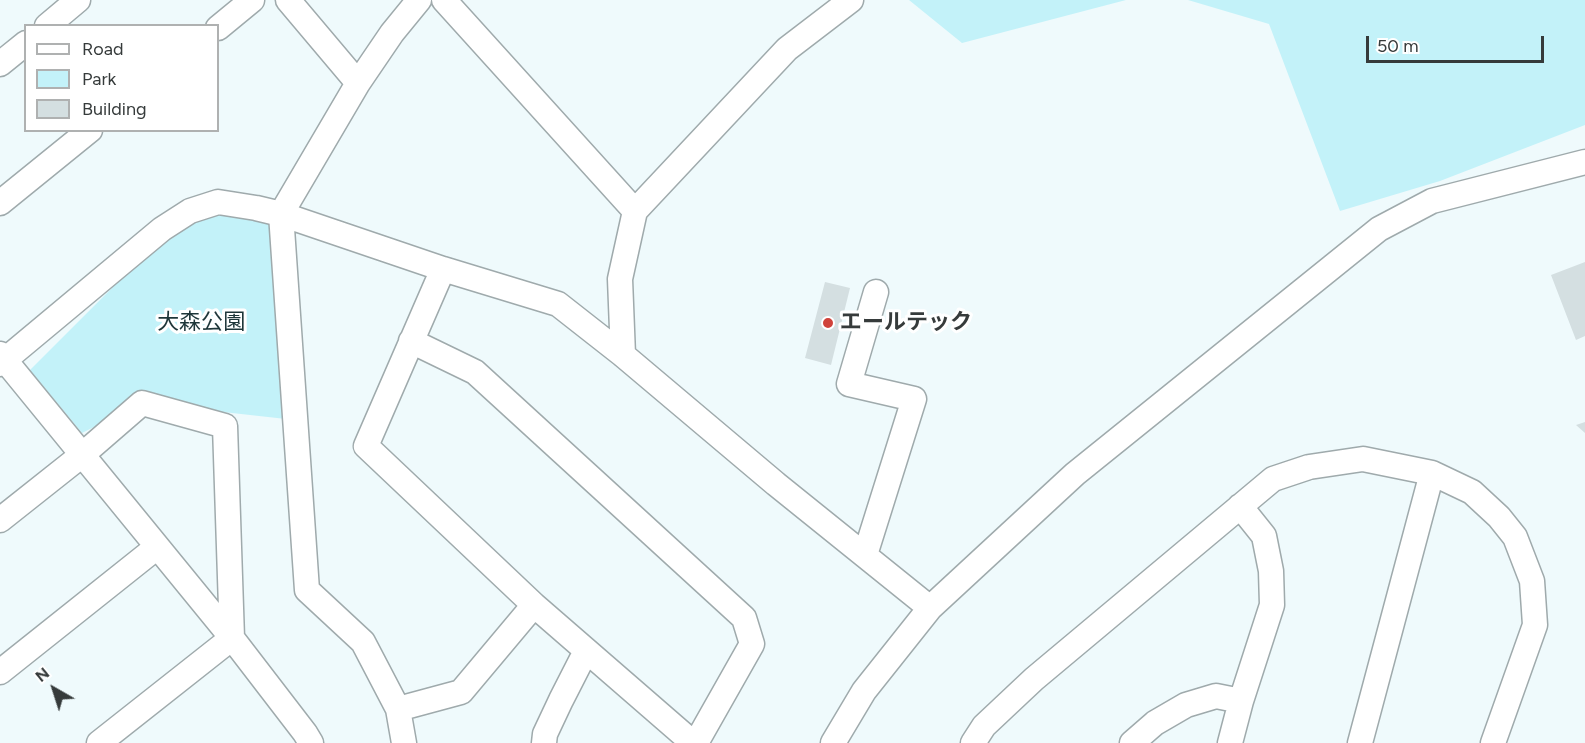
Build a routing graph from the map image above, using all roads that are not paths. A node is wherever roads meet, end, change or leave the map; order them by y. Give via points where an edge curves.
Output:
1 (78, 0) edge
2 (252, 0) edge
3 (288, 0) edge
4 (419, 0) edge
5 (444, 0) edge
6 (851, 0) edge
7 (49, 24) edge
8 (219, 27) edge
9 (24, 45) edge
10 (0, 64) edge
11 (358, 83) junction
12 (88, 132) edge
13 (1585, 162) edge
14 (0, 203) edge
15 (635, 211) junction
16 (281, 214) junction
17 (443, 269) junction
18 (876, 292) dead end
19 (411, 341) junction
20 (623, 355) junction
21 (2, 359) edge
22 (81, 455) junction
23 (1432, 473) junction
24 (1240, 506) junction
25 (0, 520) edge
26 (157, 547) junction
27 (866, 555) junction
28 (534, 605) junction
29 (930, 608) junction
30 (232, 638) junction
31 (586, 651) junction
32 (0, 672) edge
33 (1241, 700) junction
34 (398, 709) junction
35 (303, 740) edge
36 (99, 743) edge
37 (404, 743) edge
38 (544, 743) edge
39 (695, 743) edge
40 (833, 743) edge
41 (973, 743) edge
42 (1132, 743) edge
43 (1230, 743) edge
44 (1360, 743) edge
45 (1492, 743) edge

1 - 7 street
2 - 8 street
3 - 11 street
4 - 11 street
5 - 15 street
6 - 15 street via 787,49
9 - 10 street
11 - 16 street
12 - 14 street
13 - 29 street via 1432,201 1379,229 1075,474
15 - 20 street via 620,279
16 - 17 street
16 - 21 street via 218,202 190,211 162,229
16 - 34 street via 307,590 363,642
17 - 19 street
17 - 20 street via 558,304
18 - 27 street via 849,384 914,399
19 - 28 street via 366,446
19 - 39 street via 475,372 744,618 752,644
20 - 27 street
21 - 22 street
22 - 25 street
22 - 26 street
22 - 30 street via 142,403 225,426
23 - 24 street via 1363,459 1331,463 1273,479
23 - 44 street
23 - 45 street via 1472,492 1499,517 1515,537 1532,581 1535,625
24 - 33 street via 1264,536 1271,570 1272,605
24 - 41 street via 1034,679 984,726
26 - 30 street
26 - 32 street
27 - 29 street
28 - 31 street
28 - 34 street via 461,692
29 - 40 street via 864,691
30 - 35 street
30 - 36 street
31 - 38 street
31 - 39 street
33 - 42 street via 1216,696 1186,705 1155,723
33 - 43 street
34 - 37 street

